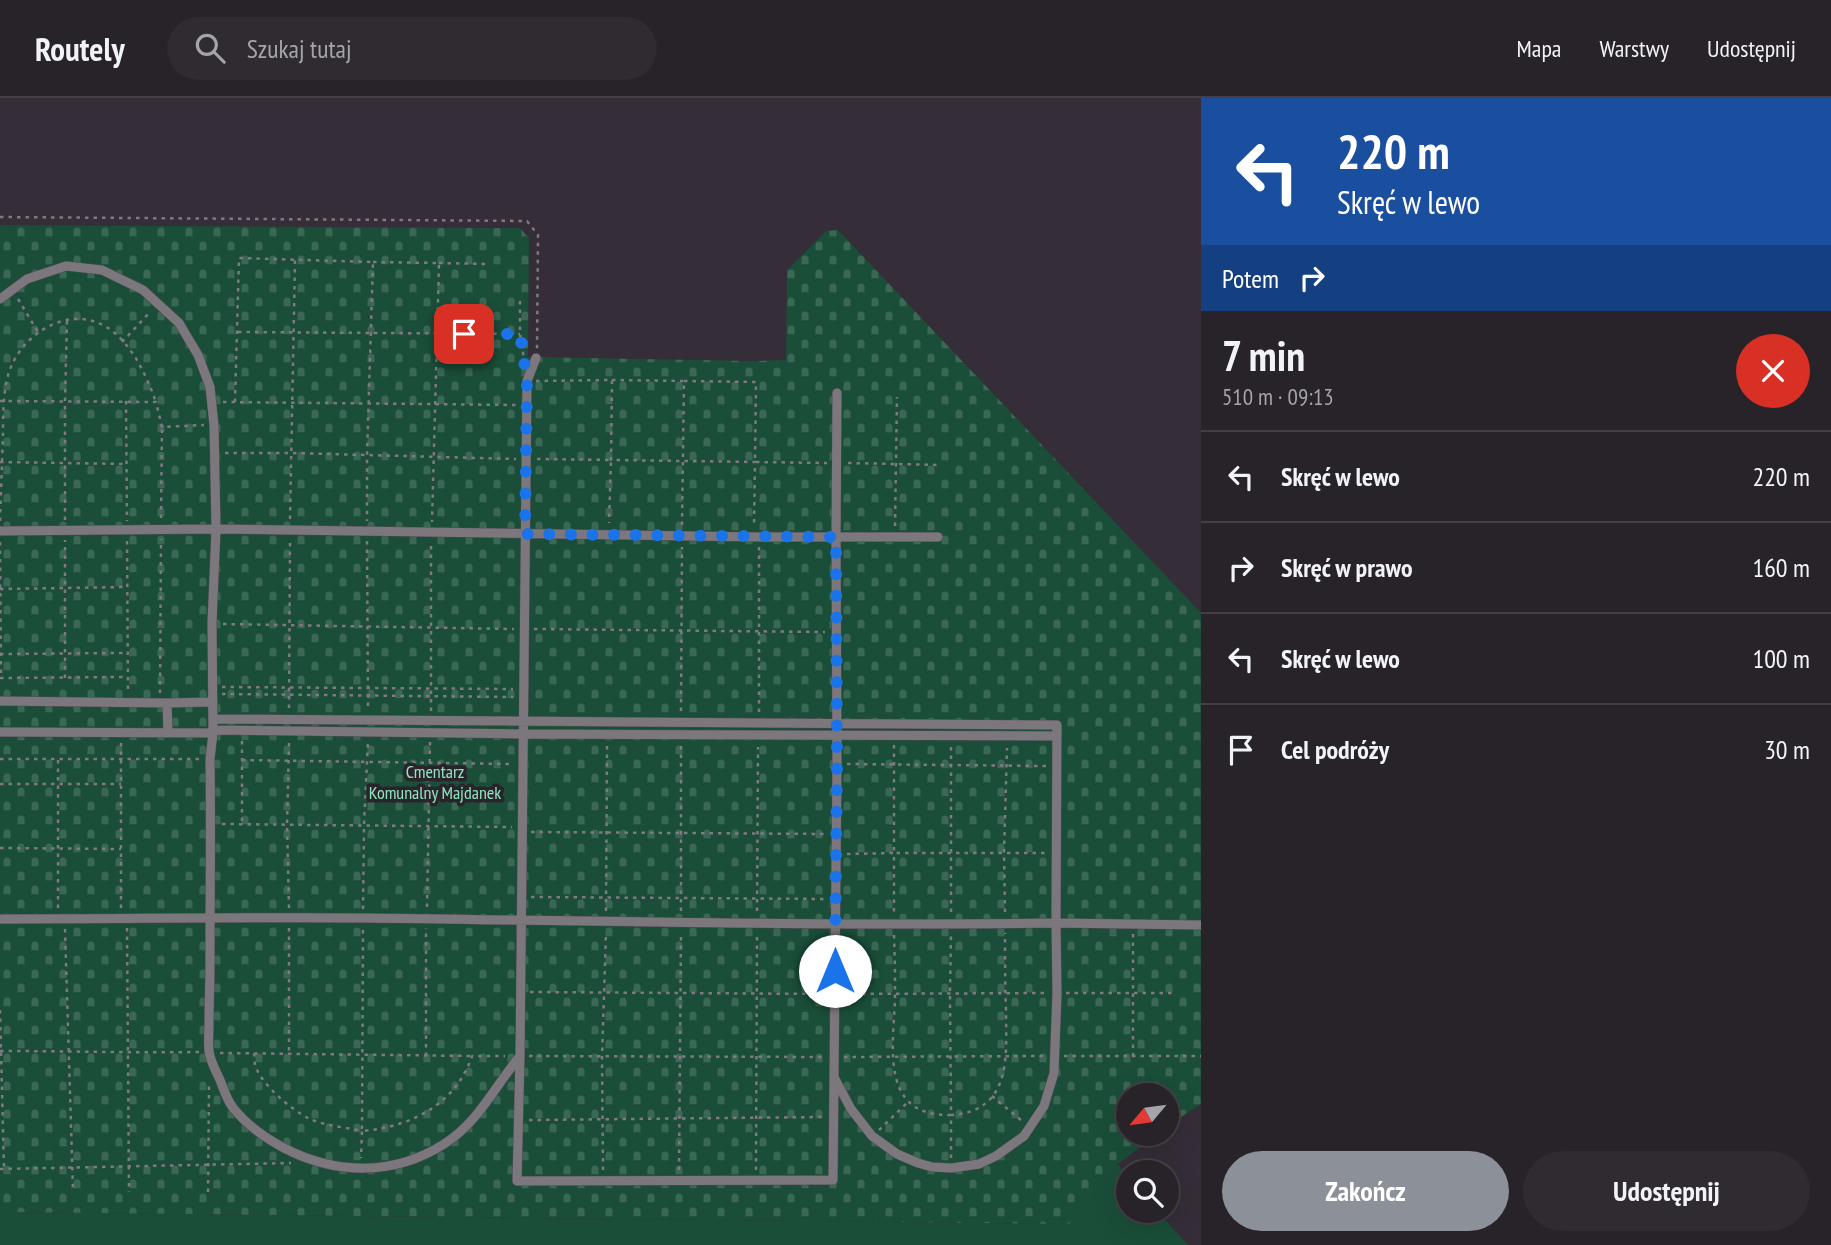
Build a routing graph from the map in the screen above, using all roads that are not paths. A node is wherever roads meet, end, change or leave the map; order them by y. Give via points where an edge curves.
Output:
1 (0, 299) edge
2 (536, 358) road end
3 (837, 393) dead end
4 (216, 529) junction
5 (0, 531) edge
6 (525, 534) junction
7 (836, 537) junction
8 (938, 537) dead end
9 (213, 694) junction
10 (0, 701) edge
11 (163, 703) junction
12 (213, 719) junction
13 (523, 722) junction
14 (837, 724) junction
15 (0, 732) edge
16 (212, 732) junction
17 (168, 733) junction
18 (523, 734) junction
19 (837, 735) junction
20 (1057, 736) junction
21 (210, 918) junction
22 (0, 919) edge
23 (520, 920) junction
24 (835, 923) junction
25 (1056, 923) junction
26 (1201, 925) edge
27 (520, 1056) junction
28 (834, 1077) junction

1 - 4 street via 27,279 66,266 102,270 143,290 179,323 198,355 213,403
2 - 6 street via 527,381
3 - 7 street
4 - 5 street
4 - 6 street
4 - 9 street
6 - 7 street
6 - 13 street
7 - 8 street
7 - 14 street
9 - 11 street
9 - 12 street
10 - 11 street
11 - 17 street
12 - 13 street
12 - 16 street
13 - 14 street
13 - 18 street
14 - 19 street
14 - 20 street via 1057,725
15 - 17 street
16 - 17 street
16 - 18 street
16 - 21 street
18 - 19 street
18 - 23 street
19 - 20 street
19 - 24 street
20 - 25 street
21 - 22 street
21 - 23 street
21 - 27 street via 209,1052 233,1108 268,1140 298,1155 360,1169 387,1167 424,1155 466,1127
23 - 24 street
23 - 27 street
24 - 25 street
24 - 28 street
25 - 26 street
25 - 28 street via 1052,1083 1044,1106 1017,1143 979,1164 951,1168 918,1163 872,1136
27 - 28 street via 517,1181 833,1180

